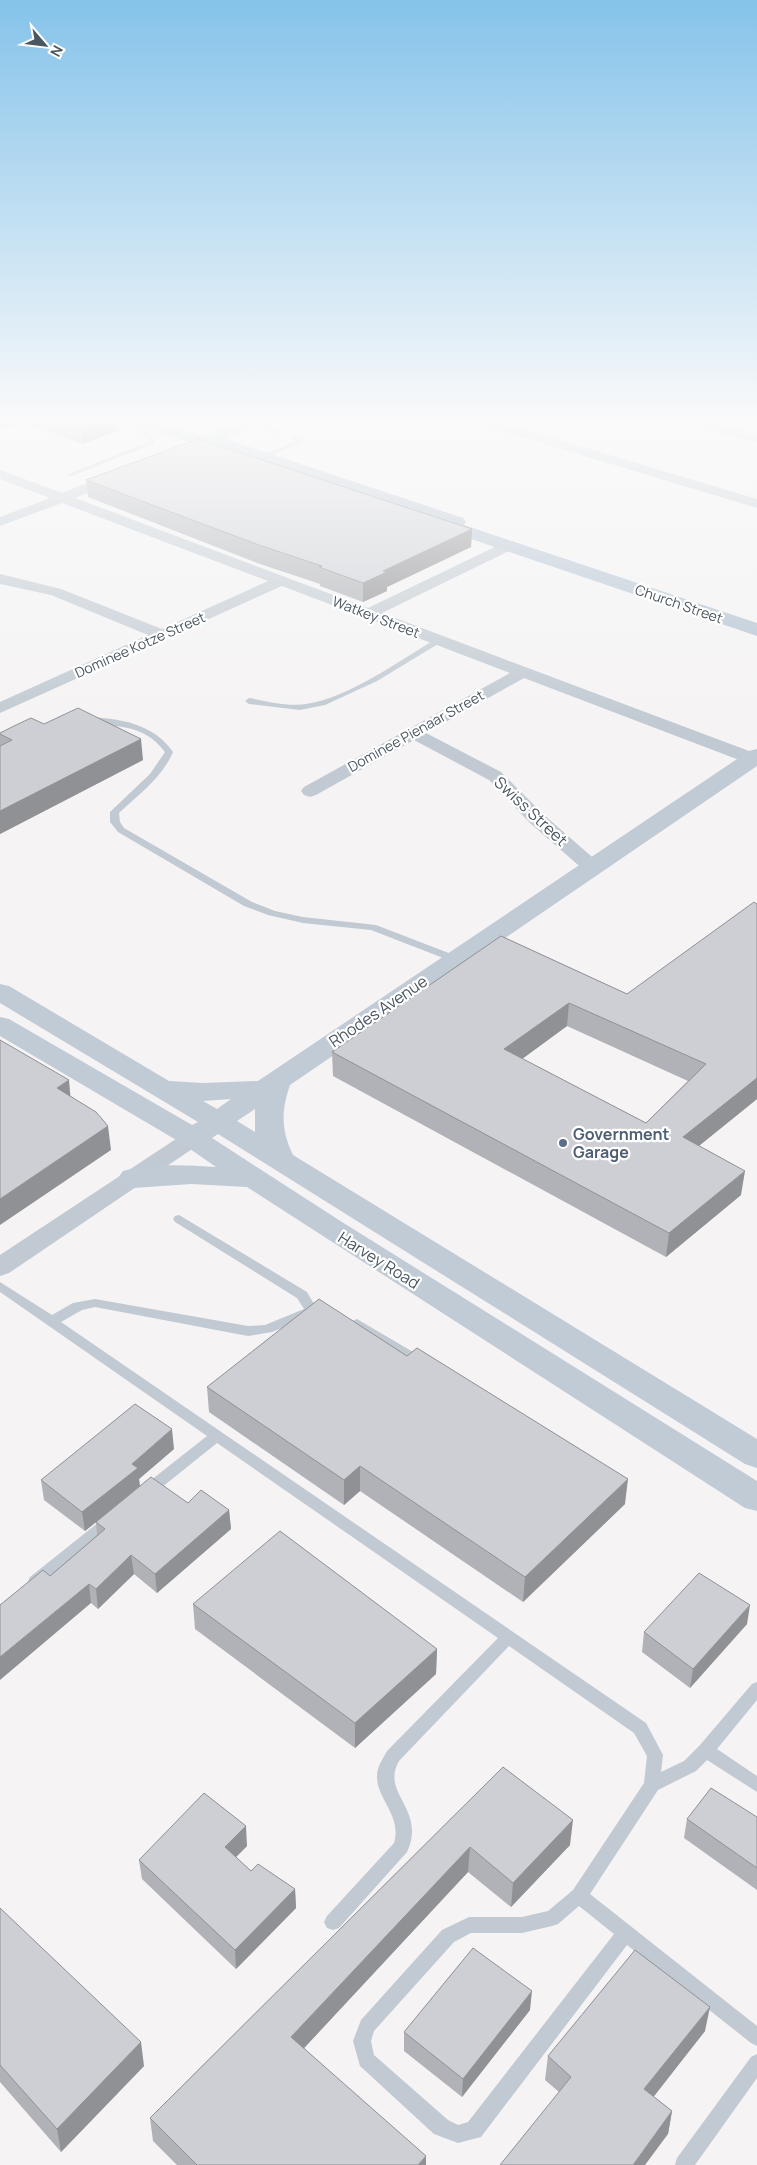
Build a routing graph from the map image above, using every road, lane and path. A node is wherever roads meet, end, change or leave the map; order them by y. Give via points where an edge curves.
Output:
1 (130, 523) edge
2 (443, 523) edge
3 (458, 523) edge
4 (508, 546) junction
5 (0, 579) edge
6 (280, 581) junction
7 (367, 614) junction
8 (757, 624) edge
9 (757, 630) edge
10 (163, 635) junction
11 (439, 641) junction
12 (523, 672) junction
13 (0, 688) edge
14 (22, 698) junction
15 (250, 701) dead end
16 (0, 708) edge
17 (74, 722) edge
18 (413, 733) junction
19 (755, 757) edge
20 (310, 791) dead end
21 (592, 867) junction
22 (455, 959) junction
23 (0, 992) edge
24 (0, 1025) edge
25 (272, 1084) junction
26 (161, 1088) junction
27 (205, 1130) junction
28 (281, 1161) junction
29 (133, 1178) junction
30 (253, 1178) junction
31 (179, 1219) dead end
32 (0, 1267) edge
33 (0, 1286) edge
34 (328, 1310) edge
35 (312, 1311) junction
36 (347, 1318) edge
37 (53, 1322) junction
38 (430, 1368) edge
39 (217, 1435) junction
40 (757, 1455) edge
41 (757, 1498) edge
42 (132, 1504) edge
43 (116, 1516) edge
44 (23, 1591) edge
45 (509, 1636) junction
46 (757, 1689) edge
47 (706, 1750) junction
48 (652, 1785) junction
49 (757, 1785) edge
50 (579, 1896) junction
51 (333, 1922) dead end
52 (625, 1934) junction
53 (757, 2038) edge
54 (757, 2064) edge
55 (684, 2165) edge

1 - 6 street, Watkey Street
2 - 4 main road, Church Street
3 - 8 main road, Church Street
4 - 7 street
4 - 9 main road, Church Street
5 - 10 street via 56,592
6 - 7 street, Watkey Street
6 - 10 street, Dominee Kotze Street
7 - 11 street, Watkey Street
10 - 14 street, Dominee Kotze Street
11 - 12 street, Watkey Street
11 - 15 lane via 323,703 304,707
12 - 18 street, Dominee Pienaar Street
12 - 19 street, Watkey Street
13 - 14 street
14 - 16 street, Dominee Kotze Street
17 - 22 lane via 103,719 122,722 152,736 169,752 156,773 116,812 115,822 121,830 248,904 303,920 372,927
18 - 20 street, Dominee Pienaar Street
18 - 21 street, Swiss Street via 495,776 537,819
19 - 21 main road, Rhodes Avenue
21 - 22 main road, Rhodes Avenue
22 - 25 main road, Rhodes Avenue
23 - 26 main road, Harvey Road
24 - 27 main road, Harvey Road
25 - 26 main road via 203,1092
25 - 27 main road, Rhodes Avenue
25 - 28 main road via 268,1129
26 - 27 main road, Harvey Road
27 - 28 main road, Harvey Road
27 - 29 street, Rhodes Avenue
27 - 30 main road, Harvey Road
28 - 40 main road, Harvey Road
29 - 30 main road via 191,1175
29 - 32 street, Rhodes Avenue
30 - 41 main road, Harvey Road
31 - 35 lane via 302,1294
33 - 37 lane
34 - 35 lane
35 - 37 lane via 267,1329 248,1331 85,1303
36 - 38 lane
37 - 39 lane
39 - 42 lane
39 - 45 lane
43 - 44 lane
45 - 48 lane via 640,1728 655,1755
45 - 51 lane via 393,1756 386,1770 386,1785 405,1822 406,1836 401,1847
46 - 47 lane
47 - 48 lane via 690,1766
47 - 49 lane
48 - 50 lane
50 - 52 lane
50 - 52 lane via 552,1918 522,1925 469,1924 448,1936 367,2026 362,2041 366,2060 441,2127 458,2134 474,2130
52 - 53 lane
54 - 55 lane

